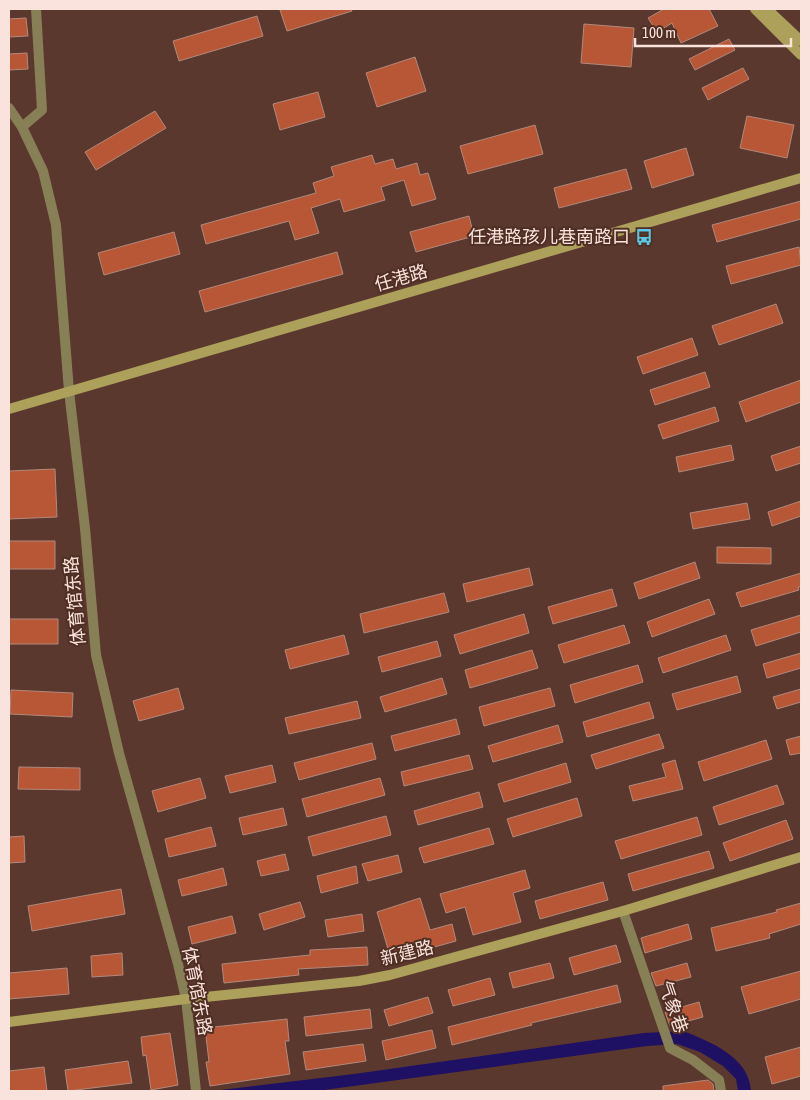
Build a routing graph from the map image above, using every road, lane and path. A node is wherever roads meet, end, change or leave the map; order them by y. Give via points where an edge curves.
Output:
1 (36, 9) edge
2 (755, 9) edge
3 (767, 9) edge
4 (801, 41) edge
5 (801, 55) edge
6 (9, 108) edge
7 (22, 127) junction
8 (801, 178) edge
9 (69, 392) junction
10 (9, 409) edge
11 (801, 857) edge
12 (623, 911) junction
13 (186, 999) junction
14 (9, 1022) edge
15 (196, 1091) edge
16 (721, 1091) edge

1 - 7 street via 42,110
2 - 5 street
3 - 4 street
6 - 7 street, 体育馆东路
7 - 9 street, 体育馆东路 via 43,171 56,225
8 - 9 street, 任港路
9 - 10 street, 任港路
9 - 13 street, 体育馆东路 via 96,656
11 - 12 street, 新建路
12 - 13 street, 新建路 via 390,975
12 - 16 street, 气象巷 via 670,1048 694,1060 719,1080
13 - 14 street, 新建路
13 - 15 street, 体育馆东路

